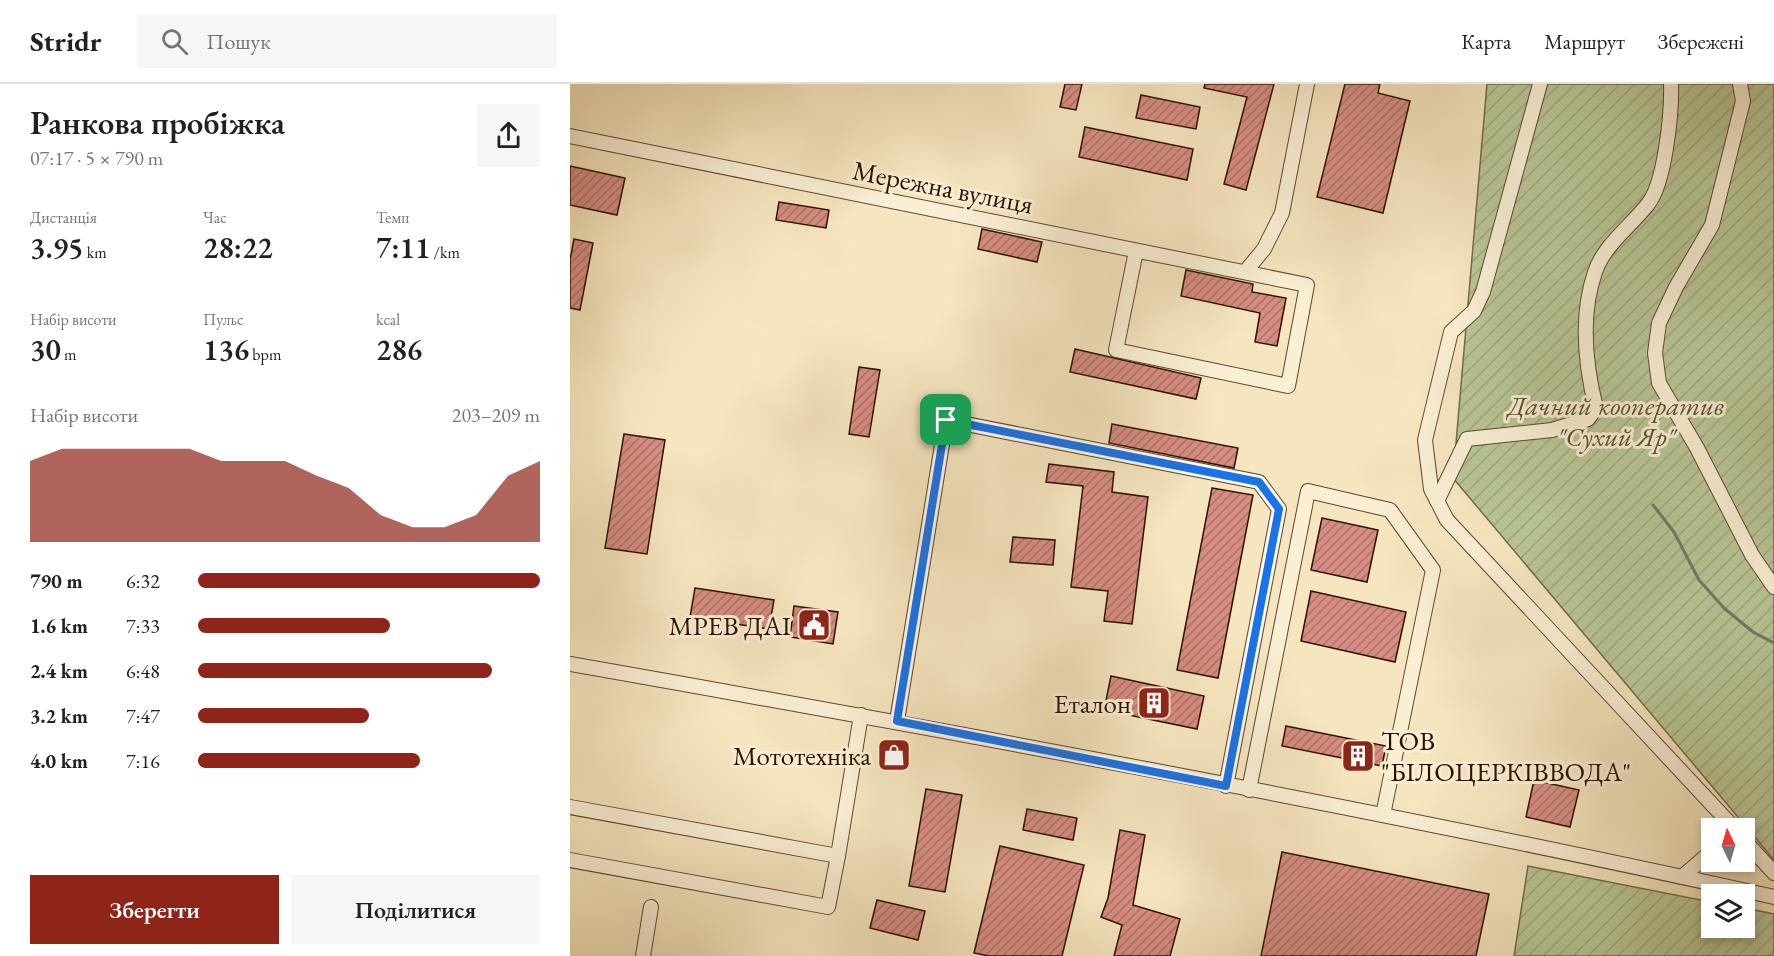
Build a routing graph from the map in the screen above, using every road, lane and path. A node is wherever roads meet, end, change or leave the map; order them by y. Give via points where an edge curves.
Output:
1 (1307, 84) edge
2 (1540, 84) edge
3 (1671, 84) edge
4 (1740, 84) edge
5 (570, 136) edge
6 (1136, 251) junction
7 (1245, 273) junction
8 (1437, 501) junction
9 (1774, 587) edge
10 (570, 664) edge
11 (861, 715) junction
12 (897, 721) junction
13 (1226, 786) junction
14 (1249, 790) junction
15 (570, 807) edge
16 (1719, 812) junction
17 (1383, 815) junction
18 (1719, 818) edge
19 (1725, 818) edge
20 (1755, 852) edge
21 (838, 856) junction
22 (570, 860) edge
23 (1701, 861) edge
24 (1774, 873) edge
25 (1683, 877) junction
26 (1774, 897) edge
27 (651, 907) dead end
28 (644, 956) edge

1 - 7 street via 1282,213 1264,249
2 - 8 street via 1483,292 1473,311 1451,332 1448,343 1425,440 1431,489
3 - 8 street via 1660,183 1650,202 1606,250 1595,272 1585,354 1596,408 1588,419 1552,430 1467,439
4 - 9 street via 1743,101 1712,225 1659,323 1655,353 1659,383 1752,555
5 - 6 street, Мережна вулиця
6 - 7 street, Мережна вулиця
6 - 7 street, Мережна вулиця via 1116,350 1288,386 1307,285
8 - 16 street via 1447,520
10 - 11 street
11 - 12 street
11 - 21 street
12 - 13 street
12 - 13 street via 946,420 1259,482 1279,509
13 - 14 street
14 - 17 street
14 - 17 street via 1308,491 1390,510 1432,570
15 - 21 street
16 - 18 street
16 - 19 street
17 - 25 street
20 - 24 street
21 - 22 street via 828,907
23 - 25 street
25 - 26 street
27 - 28 street

